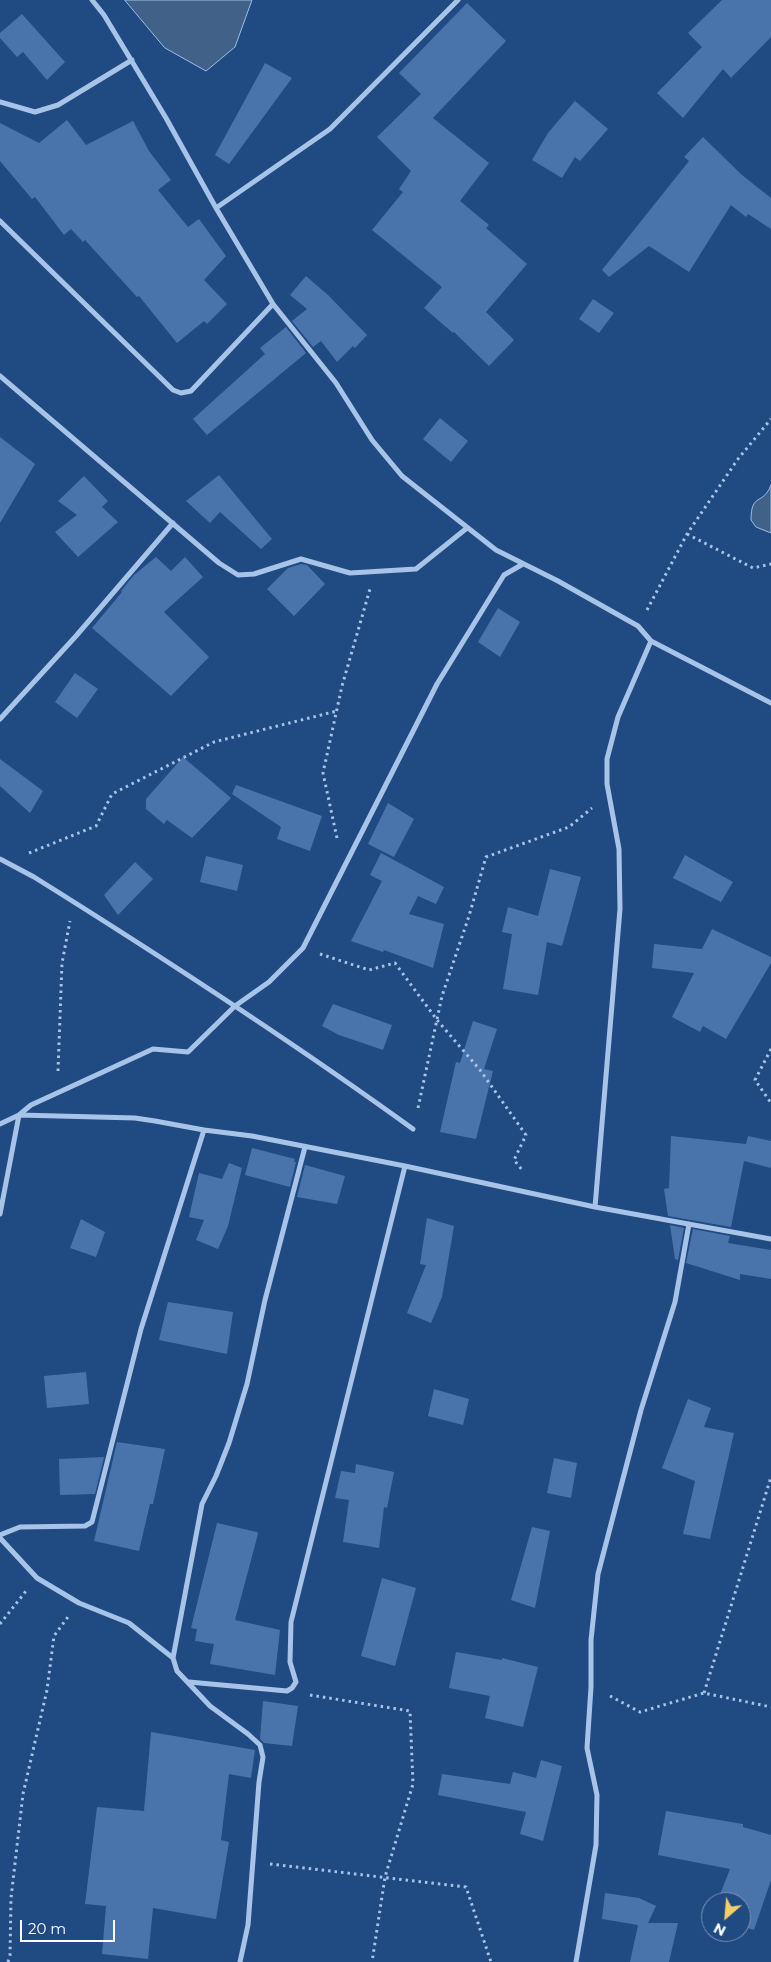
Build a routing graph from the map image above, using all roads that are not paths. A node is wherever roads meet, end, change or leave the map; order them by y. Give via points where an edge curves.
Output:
1 (92, 0) edge
2 (458, 0) edge
3 (132, 60) junction
4 (0, 102) edge
5 (216, 208) junction
6 (0, 221) edge
7 (273, 304) junction
8 (0, 376) edge
9 (173, 524) junction
10 (466, 528) junction
11 (523, 564) junction
12 (651, 641) junction
13 (771, 703) edge
14 (0, 719) edge
15 (0, 859) edge
16 (235, 1006) junction
17 (19, 1115) junction
18 (0, 1124) edge
19 (413, 1129) road end
20 (204, 1130) junction
21 (305, 1147) junction
22 (405, 1166) junction
23 (595, 1206) junction
24 (0, 1214) edge
25 (689, 1224) junction
26 (771, 1239) edge
27 (0, 1536) edge
28 (173, 1658) junction
29 (188, 1682) junction
30 (240, 1962) edge
31 (576, 1962) edge

1 - 3 street
2 - 5 street via 330,130
3 - 4 street via 58,106 35,112
3 - 5 street
5 - 7 street
6 - 7 street via 172,390 181,393 191,391
7 - 10 street via 336,383 372,440 402,476
8 - 9 street
9 - 10 street via 238,575 254,574 301,559 350,573 416,569
9 - 14 street
10 - 11 street via 496,550
11 - 12 street via 638,626
11 - 16 street via 504,575 437,684 303,948 269,982
12 - 13 street
12 - 23 street via 618,717 607,759 607,784 619,849 620,908
15 - 16 street via 74,902
16 - 17 street via 188,1052 153,1049 48,1096
16 - 19 street
17 - 18 street
17 - 20 street via 135,1118
17 - 24 street
20 - 21 street
20 - 27 street via 141,1329 92,1522 85,1526 20,1527
21 - 22 street
21 - 28 street via 229,1443 202,1504
22 - 23 street
22 - 29 street via 291,1622 290,1662 296,1682 287,1691
23 - 25 street
25 - 26 street
25 - 31 street via 675,1302 641,1410 598,1574 591,1640 587,1748 597,1795 596,1845
27 - 28 street via 37,1578 79,1602 129,1623
28 - 29 street via 177,1671
29 - 30 street via 210,1706 260,1745 263,1757 248,1925

